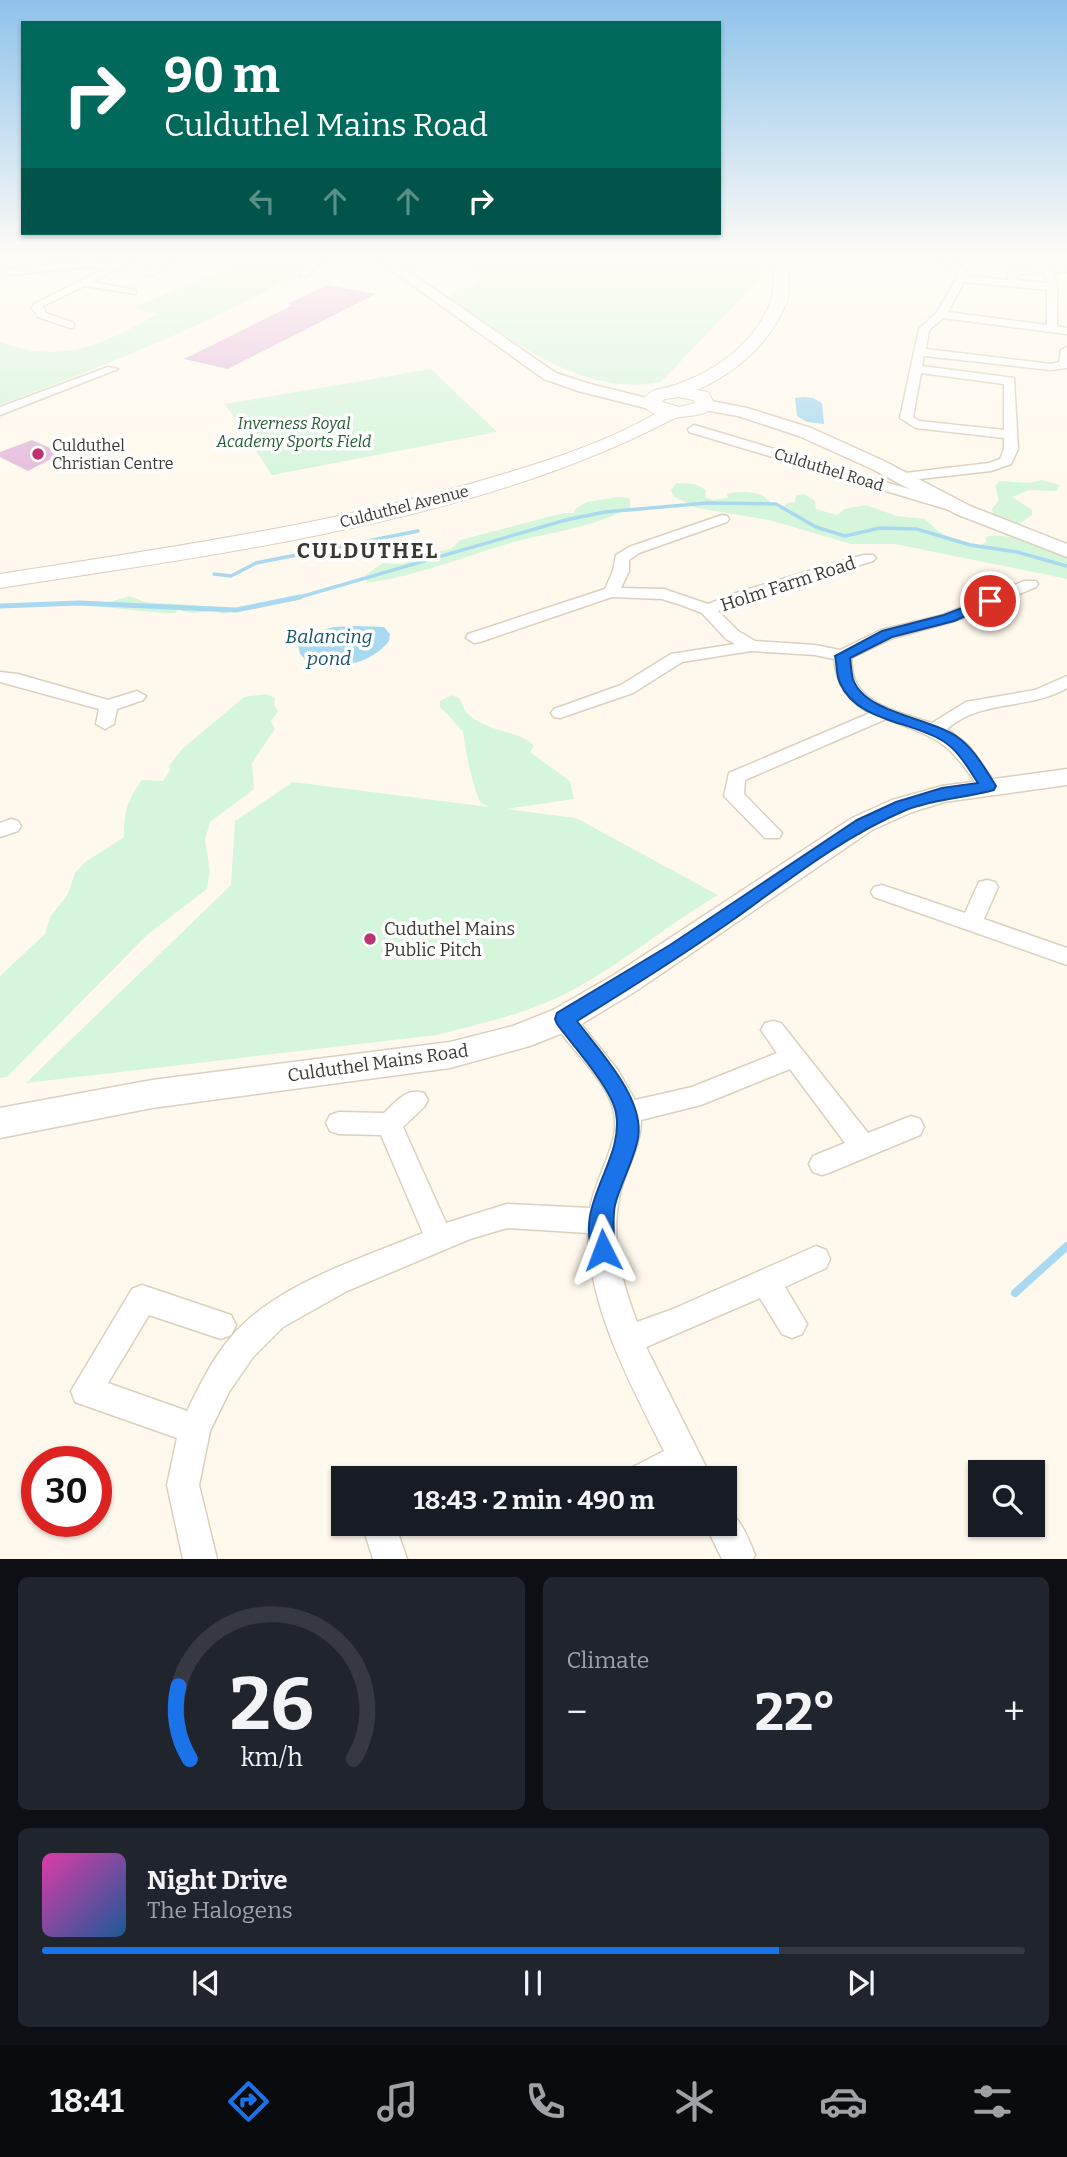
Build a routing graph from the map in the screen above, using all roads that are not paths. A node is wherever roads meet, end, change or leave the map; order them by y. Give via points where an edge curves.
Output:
1 (486, 333) edge
2 (761, 333) edge
3 (923, 333) edge
4 (1067, 350) edge
5 (918, 352) junction
6 (112, 369) dead end
7 (915, 369) junction
8 (718, 374) junction
9 (665, 401) junction
10 (703, 401) junction
11 (0, 411) edge
12 (719, 422) dead end
13 (1011, 435) junction
14 (902, 477) junction
15 (963, 510) junction
16 (722, 519) dead end
17 (1067, 551) edge
18 (868, 558) dead end
19 (0, 581) edge
20 (1030, 584) dead end
21 (611, 592) junction
22 (708, 610) junction
23 (474, 638) dead end
24 (751, 646) junction
25 (842, 656) junction
26 (0, 677) edge
27 (1067, 681) edge
28 (137, 696) dead end
29 (560, 713) dead end
30 (885, 713) junction
31 (935, 730) junction
32 (1067, 777) edge
33 (988, 786) junction
34 (772, 833) dead end
35 (987, 887) dead end
36 (882, 892) dead end
37 (971, 924) junction
38 (1067, 957) edge
39 (564, 1019) junction
40 (773, 1030) dead end
41 (794, 1057) junction
42 (415, 1100) dead end
43 (627, 1112) junction
44 (0, 1123) edge
45 (339, 1123) dead end
46 (388, 1124) junction
47 (911, 1127) dead end
48 (863, 1146) junction
49 (822, 1164) dead end
50 (600, 1220) junction
51 (439, 1239) junction
52 (816, 1259) dead end
53 (766, 1282) junction
54 (792, 1324) dead end
55 (221, 1325) dead end
56 (630, 1339) junction
57 (195, 1429) junction
58 (690, 1466) edge
59 (382, 1536) edge
60 (727, 1536) edge
61 (737, 1555) dead end
62 (200, 1559) edge
63 (390, 1559) edge

1 - 9 main road via 539,370 571,385
2 - 8 main road
3 - 5 street
4 - 5 street via 1064,365 1051,367
5 - 7 street
6 - 11 street
7 - 13 street via 1010,381
7 - 13 street via 908,422
8 - 9 main road, Culduthel Avenue
8 - 10 main road
9 - 10 main road
9 - 19 main road, Culduthel Avenue via 641,430 453,496 276,535
10 - 14 main road, Culduthel Road via 805,432
12 - 15 street, Culduthel Road via 699,430
13 - 14 street via 1006,461 991,467
14 - 15 main road, Culduthel Road
15 - 17 main road, Culduthel Road
16 - 21 street via 621,558 621,571
18 - 22 street, Holm Farm Road
20 - 25 street via 949,618 887,634
21 - 22 street, Holm Farm Road via 664,594
21 - 23 street, Holm Farm Road
22 - 24 street, Holm Farm Road via 732,635
24 - 25 street
24 - 29 street via 677,658 627,689
25 - 30 street via 847,683
26 - 28 street via 107,715
27 - 31 street via 1038,695 979,702 963,708
30 - 31 street
30 - 34 street via 736,777 734,796
31 - 33 street via 963,749
32 - 33 main road, Culduthel Mains Road
33 - 39 main road, Culduthel Mains Road via 902,806 862,824 677,950
35 - 37 street
36 - 37 street
37 - 38 street
39 - 43 street via 613,1085
39 - 44 main road, Culduthel Mains Road via 519,1037 450,1055 152,1094
40 - 41 street
41 - 43 street via 699,1096
41 - 48 street
42 - 46 street
43 - 50 street via 627,1138
45 - 46 street
46 - 51 street
47 - 48 street
48 - 49 street
50 - 51 street via 507,1216
50 - 56 street via 609,1281
51 - 57 street via 337,1282 273,1317 242,1347 218,1381
52 - 53 street
53 - 54 street
53 - 56 street
55 - 57 street via 142,1298 86,1391
56 - 58 street
57 - 62 street via 183,1485
59 - 63 street
60 - 61 street

